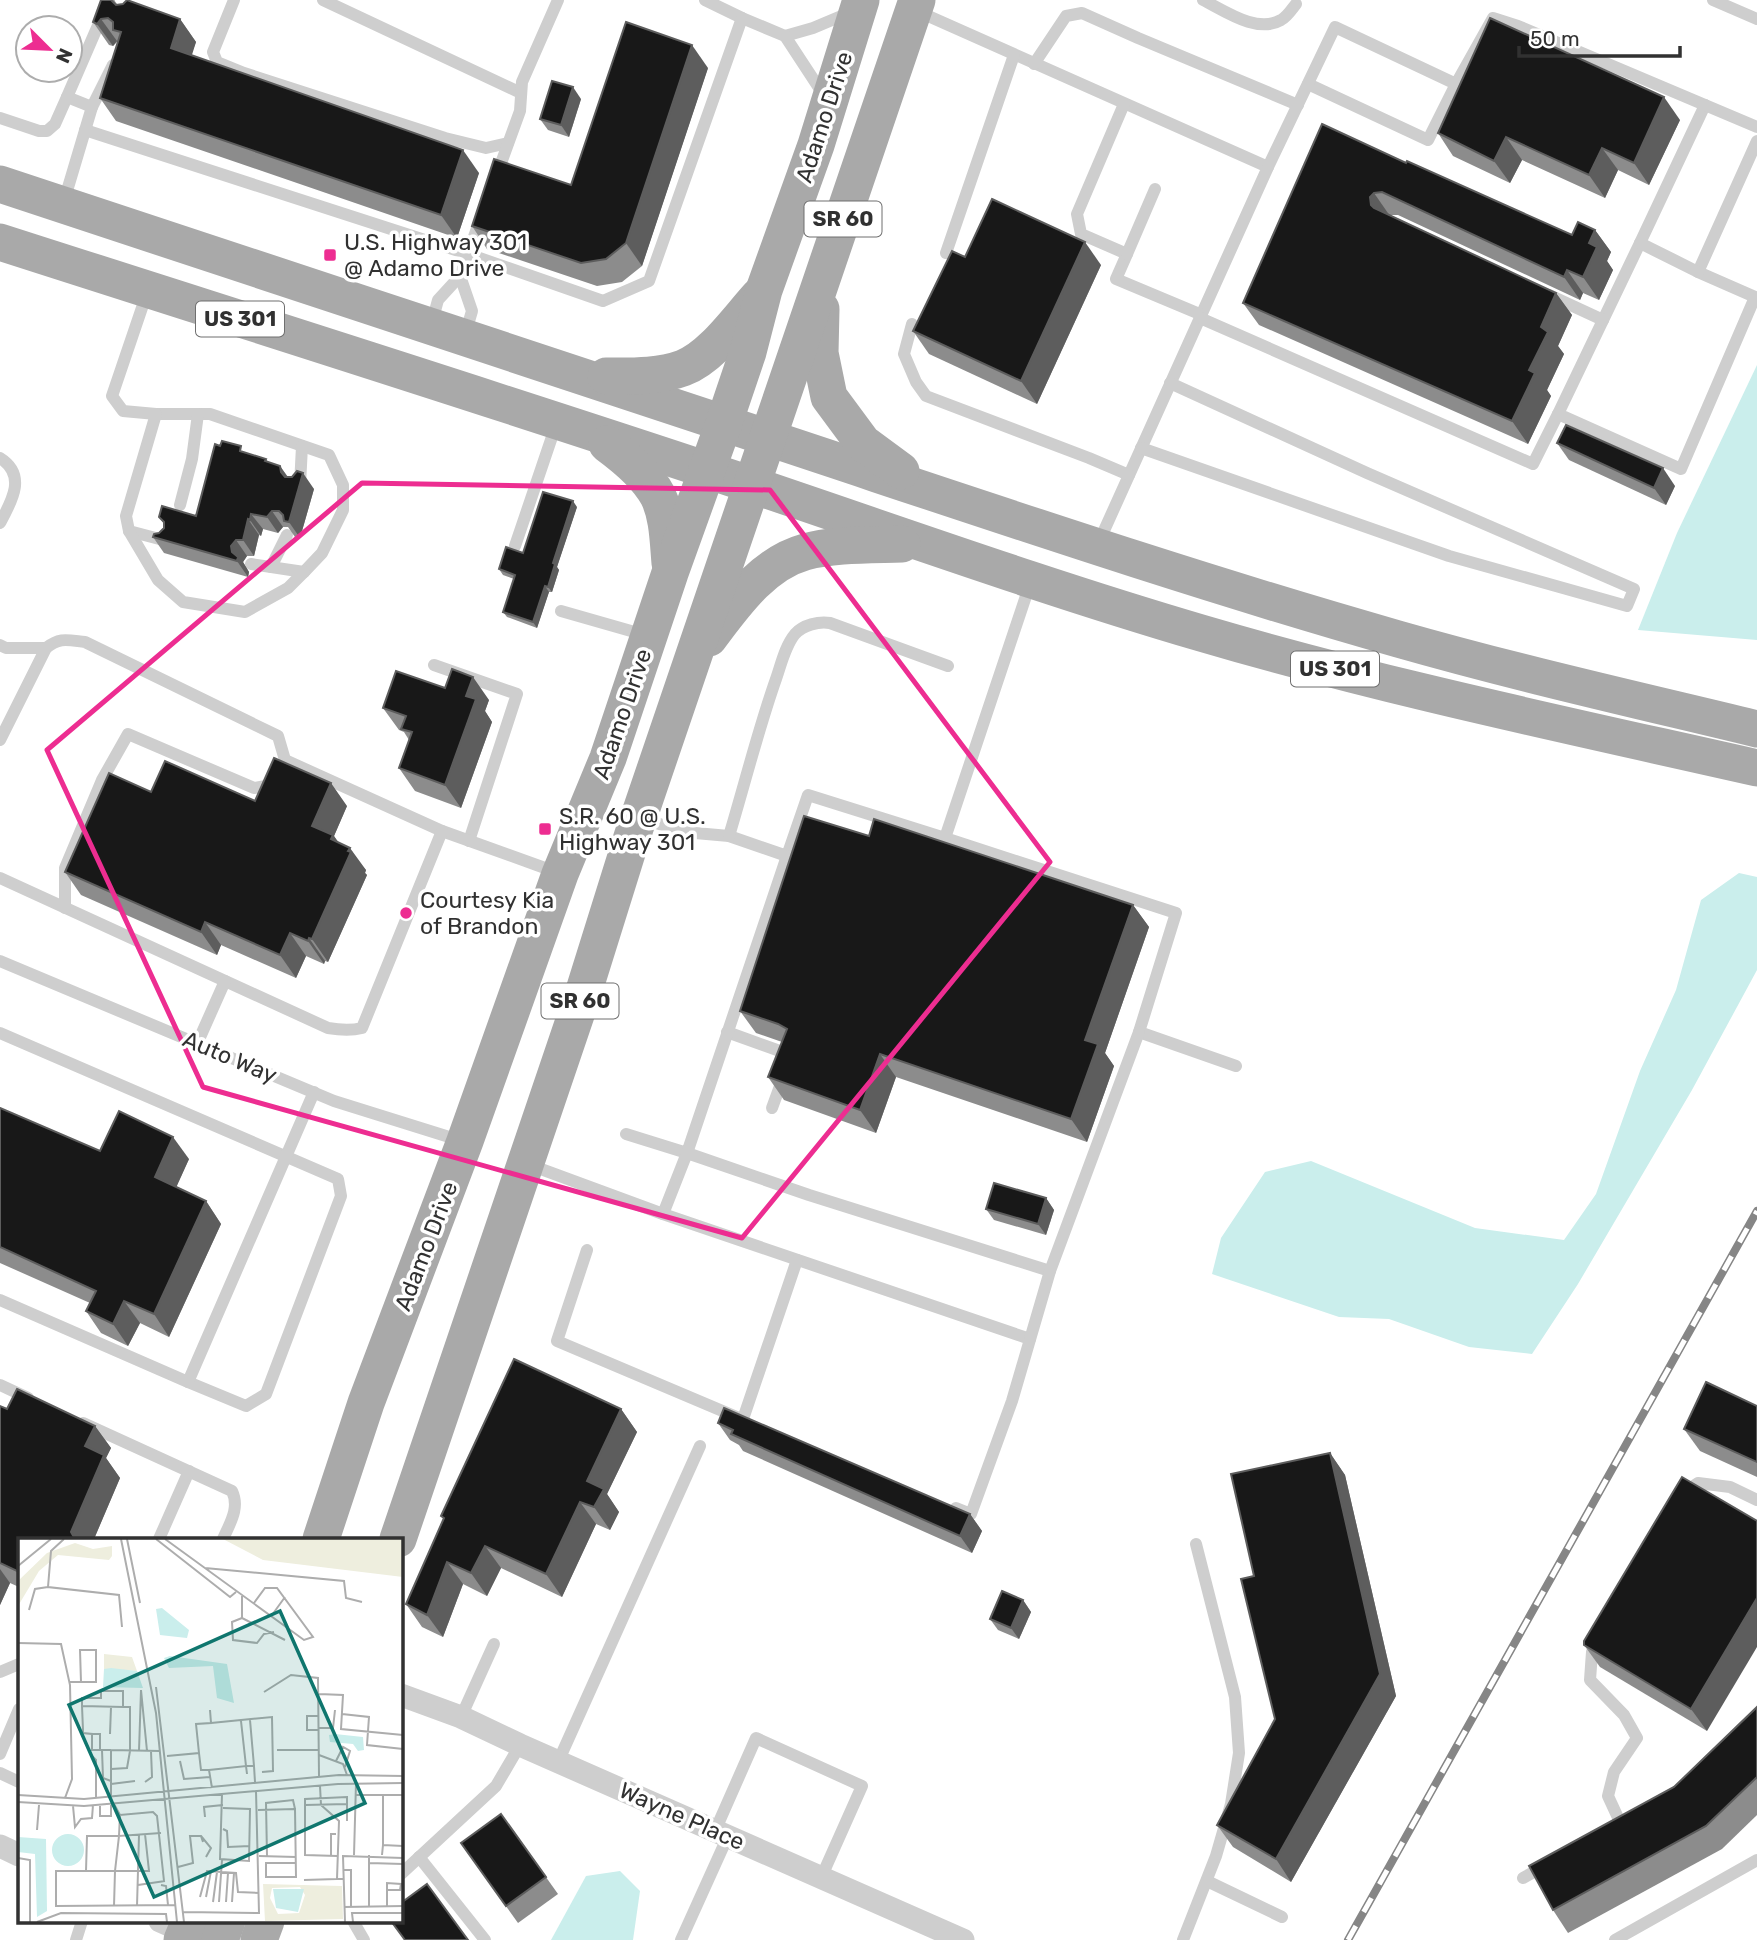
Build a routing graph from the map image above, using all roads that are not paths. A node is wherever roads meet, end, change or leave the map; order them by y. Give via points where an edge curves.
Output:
1 (109, 0) edge
2 (234, 0) edge
3 (323, 0) edge
4 (558, 0) edge
5 (705, 0) edge
6 (1203, 0) edge
7 (1713, 0) edge
8 (1296, 4) dead end
9 (859, 5) edge
10 (916, 5) edge
11 (742, 18) junction
12 (1757, 19) edge
13 (785, 36) junction
14 (121, 49) edge
15 (1014, 55) junction
16 (1034, 64) junction
17 (1308, 84) junction
18 (1455, 84) junction
19 (522, 93) junction
20 (67, 97) junction
21 (1125, 104) junction
22 (829, 105) junction
23 (1298, 105) junction
24 (1705, 105) junction
25 (92, 107) junction
26 (0, 118) edge
27 (1757, 127) edge
28 (85, 130) junction
29 (1757, 141) edge
30 (508, 143) junction
31 (1268, 167) junction
32 (0, 184) edge
33 (1155, 189) dead end
34 (63, 205) junction
35 (0, 242) edge
36 (1640, 243) junction
37 (946, 253) dead end
38 (468, 254) junction
39 (1127, 254) junction
40 (1698, 272) junction
41 (460, 275) junction
42 (821, 280) junction
43 (148, 289) junction
44 (764, 290) junction
45 (1542, 292) edge
46 (1201, 317) junction
47 (1603, 320) junction
48 (912, 324) dead end
49 (447, 332) junction
50 (578, 376) junction
51 (1170, 383) junction
52 (156, 414) junction
53 (198, 414) junction
54 (1558, 414) junction
55 (557, 421) junction
56 (724, 423) junction
57 (592, 433) junction
58 (768, 438) junction
59 (302, 446) junction
60 (1141, 448) junction
61 (0, 458) edge
62 (707, 471) junction
63 (1129, 475) junction
64 (300, 485) edge
65 (752, 485) junction
66 (933, 494) junction
67 (180, 505) dead end
68 (0, 523) edge
69 (129, 531) junction
70 (287, 535) edge
71 (167, 541) edge
72 (920, 542) junction
73 (515, 546) dead end
74 (1096, 547) junction
75 (251, 564) dead end
76 (271, 567) junction
77 (304, 572) junction
78 (670, 573) junction
79 (1032, 580) junction
80 (561, 611) dead end
81 (649, 637) junction
82 (0, 645) edge
83 (46, 648) junction
84 (692, 661) junction
85 (434, 665) dead end
86 (948, 666) dead end
87 (1757, 729) edge
88 (0, 740) edge
89 (285, 760) junction
90 (1757, 768) edge
91 (639, 817) junction
92 (442, 831) junction
93 (729, 836) junction
94 (945, 838) junction
95 (469, 841) junction
96 (787, 856) junction
97 (560, 874) junction
98 (0, 878) edge
99 (65, 908) junction
100 (0, 961) edge
101 (225, 981) junction
102 (727, 1032) junction
103 (1139, 1032) junction
104 (0, 1033) edge
105 (197, 1044) junction
106 (1236, 1066) dead end
107 (314, 1092) junction
108 (772, 1108) dead end
109 (626, 1134) dead end
110 (465, 1141) junction
111 (687, 1153) junction
112 (287, 1156) junction
113 (526, 1163) junction
114 (663, 1214) junction
115 (587, 1250) dead end
116 (797, 1260) junction
117 (1050, 1271) junction
118 (0, 1300) edge
119 (1030, 1339) junction
120 (188, 1382) junction
121 (0, 1385) edge
122 (38, 1402) edge
123 (76, 1420) edge
124 (700, 1446) dead end
125 (189, 1471) junction
126 (1757, 1500) edge
127 (942, 1502) edge
128 (1668, 1502) edge
129 (159, 1538) edge
130 (223, 1538) edge
131 (321, 1538) edge
132 (398, 1538) edge
133 (1196, 1544) dead end
134 (1603, 1629) edge
135 (494, 1644) dead end
136 (18, 1664) edge
137 (0, 1672) edge
138 (402, 1695) edge
139 (18, 1711) edge
140 (461, 1717) junction
141 (520, 1745) junction
142 (0, 1754) edge
143 (558, 1762) junction
144 (0, 1773) edge
145 (18, 1782) edge
146 (1607, 1829) edge
147 (721, 1834) junction
148 (0, 1846) edge
149 (18, 1855) edge
150 (419, 1857) junction
151 (1559, 1857) edge
152 (1755, 1865) edge
153 (402, 1873) edge
154 (821, 1878) junction
155 (1523, 1878) dead end
156 (1207, 1881) junction
157 (1282, 1917) dead end
158 (81, 1923) edge
159 (219, 1923) edge
160 (265, 1923) edge
161 (354, 1923) edge
162 (187, 1931) edge
163 (76, 1940) edge
164 (259, 1940) edge
165 (364, 1940) edge
166 (485, 1940) edge
167 (681, 1940) edge
168 (963, 1940) edge
169 (1182, 1940) edge
170 (1615, 1940) edge

1 - 20 lane
2 - 30 lane via 213,52 217,62 445,138 486,148
3 - 19 lane
4 - 19 lane via 522,82
5 - 11 lane
6 - 8 lane via 1266,26 1283,20
7 - 12 lane
9 - 13 lane
9 - 22 main road, Adamo Drive / SR 60
10 - 15 lane
10 - 42 main road, SR 60
11 - 13 lane
11 - 38 lane via 649,281 603,301
13 - 22 lane
14 - 25 lane
15 - 16 lane
15 - 37 lane
16 - 21 lane
16 - 23 lane via 1066,16 1082,13
17 - 18 lane via 1428,140
17 - 18 lane via 1335,27
17 - 23 lane
18 - 24 lane via 1493,18
19 - 30 lane
20 - 25 lane
20 - 26 lane via 47,131
21 - 31 lane
21 - 39 lane via 1077,214 1081,234
22 - 44 main road, Adamo Drive / SR 60
23 - 31 lane
24 - 27 lane
24 - 36 lane
25 - 28 lane
28 - 34 lane
28 - 38 lane
29 - 40 lane
30 - 38 lane
31 - 46 lane
32 - 34 main road, US 301
33 - 39 lane
34 - 49 main road, US 301
35 - 43 main road, US 301
36 - 40 lane
36 - 47 lane
38 - 41 lane
39 - 46 lane via 1116,279
40 - 54 lane via 1755,297 1681,469
41 - 49 lane via 438,300
41 - 49 lane via 472,311
42 - 58 main road, SR 60
42 - 66 main road via 820,353 829,397 863,443
43 - 52 lane via 112,396 122,411
43 - 55 main road, US 301
44 - 50 main road via 693,363 633,376
44 - 56 main road, Adamo Drive / SR 60
45 - 47 lane
46 - 51 lane
46 - 54 lane via 1534,464
47 - 54 lane
48 - 63 lane via 904,355 926,396
49 - 50 main road, US 301
50 - 56 main road, US 301
51 - 60 lane
51 - 60 lane via 1634,589 1627,606 1449,556
52 - 53 lane
52 - 69 lane via 127,516
53 - 59 lane via 210,414
53 - 67 lane
55 - 57 main road, US 301
55 - 73 lane
56 - 58 main road, US 301
56 - 62 main road, Adamo Drive
57 - 62 main road, US 301
57 - 78 main road via 624,457 658,496
58 - 65 main road, SR 60
58 - 66 main road, US 301
59 - 64 lane
59 - 77 lane via 329,456 343,485 343,510 322,553
60 - 63 lane
61 - 68 lane via 15,479 15,495
62 - 65 main road, US 301
62 - 78 main road, Adamo Drive / SR 60
63 - 74 lane
65 - 72 main road, US 301
65 - 84 main road, SR 60
66 - 74 main road, US 301
69 - 71 lane
69 - 77 lane via 158,580 183,601 245,612 288,588
70 - 76 lane
72 - 79 main road, US 301
72 - 84 main road via 828,548 780,563 747,591
74 - 87 main road, US 301 via 1402,640
75 - 76 lane
76 - 77 lane
78 - 81 main road, Adamo Drive / SR 60
79 - 90 main road, US 301 via 1333,669
79 - 94 lane
80 - 81 lane
81 - 97 main road, Adamo Drive / SR 60 via 608,758
82 - 83 lane
83 - 88 lane
83 - 89 lane via 63,639 85,642 278,736
84 - 91 main road, SR 60
85 - 95 lane via 517,694
86 - 93 lane via 831,623 812,625 796,634 770,695
89 - 92 lane
89 - 99 lane via 271,785 254,788 128,734 102,780 65,868
91 - 93 lane via 684,832
91 - 113 main road, SR 60
92 - 95 lane
92 - 101 lane via 362,1028 328,1028
93 - 96 lane
94 - 96 lane via 808,795
94 - 103 lane via 1176,914
95 - 97 lane
96 - 102 lane
97 - 110 main road, Adamo Drive / SR 60
98 - 99 lane
99 - 101 lane
100 - 105 lane, Auto Way
101 - 105 lane
102 - 108 lane via 791,1055
102 - 111 lane
103 - 106 lane
103 - 117 lane
104 - 112 lane
105 - 107 lane, Auto Way
107 - 110 lane, Auto Way
107 - 112 lane
109 - 111 lane
110 - 131 main road, Adamo Drive / SR 60 via 366,1403
111 - 114 lane
111 - 117 lane
112 - 120 lane
112 - 120 lane via 338,1179 341,1196 266,1394 246,1406
113 - 114 lane
113 - 132 main road, SR 60
114 - 116 lane
115 - 116 lane via 557,1341 749,1422
116 - 119 lane
117 - 119 lane
118 - 120 lane
119 - 127 lane via 971,1514
121 - 122 lane
123 - 125 lane
124 - 143 lane
125 - 129 lane
125 - 130 lane via 232,1491 234,1513
126 - 128 lane via 1730,1487 1698,1483
133 - 156 lane via 1235,1697 1239,1753 1231,1804
134 - 146 lane via 1592,1652 1590,1680 1624,1715 1637,1738 1614,1772 1608,1796 1625,1819
135 - 140 lane
136 - 137 lane
138 - 140 street, Wayne Place
139 - 142 lane
140 - 141 street, Wayne Place
141 - 143 street, Wayne Place
141 - 150 lane via 496,1786
143 - 147 street, Wayne Place
144 - 145 lane
147 - 154 street, Wayne Place
147 - 154 lane via 756,1738 768,1743 862,1786
147 - 167 lane
148 - 149 street
150 - 153 lane
150 - 166 lane via 462,1921
151 - 155 lane
152 - 170 lane
154 - 168 street, Wayne Place
156 - 157 lane
156 - 169 lane
158 - 163 lane
159 - 162 main road
160 - 164 main road
161 - 165 lane

